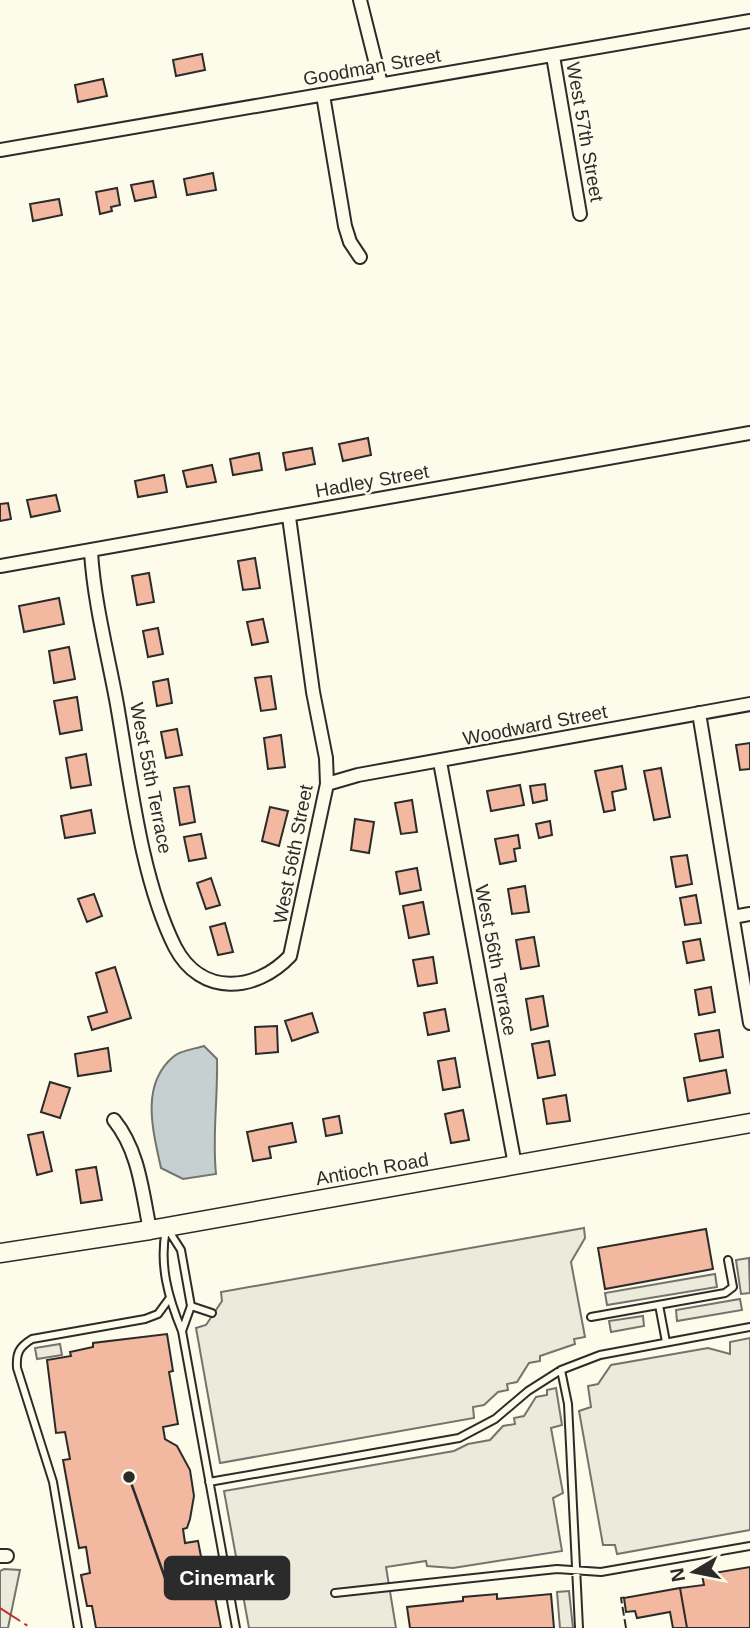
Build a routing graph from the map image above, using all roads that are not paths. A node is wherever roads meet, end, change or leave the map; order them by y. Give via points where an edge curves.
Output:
1 (360, 0) edge
2 (750, 20) edge
3 (553, 56) junction
4 (382, 84) junction
5 (323, 96) junction
6 (0, 150) edge
7 (580, 214) dead end
8 (360, 257) dead end
9 (750, 433) edge
10 (289, 517) junction
11 (91, 552) junction
12 (0, 566) edge
13 (750, 705) edge
14 (699, 713) junction
15 (440, 762) junction
16 (327, 784) junction
17 (750, 914) edge
18 (733, 917) junction
19 (223, 985) joint
20 (750, 1023) edge
21 (114, 1120) dead end
22 (750, 1123) edge
23 (516, 1165) junction
24 (158, 1228) junction
25 (0, 1253) edge
26 (728, 1260) dead end
27 (169, 1299) junction
28 (659, 1305) junction
29 (191, 1306) junction
30 (212, 1313) dead end
31 (591, 1317) dead end
32 (750, 1327) edge
33 (182, 1331) junction
34 (666, 1342) junction
35 (561, 1370) junction
36 (209, 1482) junction
37 (750, 1546) edge
38 (576, 1571) junction
39 (335, 1593) dead end
40 (78, 1628) edge
41 (236, 1628) edge
42 (579, 1628) edge

1 - 4 street
2 - 3 street, Goodman Street
3 - 4 street, Goodman Street
3 - 7 street, West 57th Street
4 - 5 street, Goodman Street
5 - 6 street, Goodman Street
5 - 8 street via 345,226
9 - 10 street, Hadley Street
10 - 11 street, Hadley Street
10 - 16 street, West 56th Street
11 - 12 street, Hadley Street
11 - 19 street, West 55th Terrace via 137,818 155,890 184,959
13 - 14 street, Woodward Street
14 - 15 street, Woodward Street
14 - 18 street
15 - 16 street, Woodward Street
15 - 23 street, West 56th Terrace
16 - 19 street, West 56th Street via 290,956 263,978
17 - 18 street
18 - 20 street
21 - 24 street via 128,1138
22 - 23 main road, Antioch Road
23 - 24 main road, Antioch Road
24 - 25 main road, Antioch Road
24 - 27 lane
24 - 29 lane via 181,1250
26 - 28 lane via 730,1291
27 - 33 lane
27 - 40 lane via 158,1314 145,1320 32,1339 21,1346 16,1357 53,1482
28 - 31 lane
28 - 34 lane
29 - 30 lane
29 - 33 lane
32 - 34 lane
33 - 36 lane
34 - 35 lane via 600,1355
35 - 36 lane via 495,1419 459,1438
35 - 38 lane via 568,1404
36 - 41 lane
37 - 38 lane via 601,1572
38 - 39 lane via 545,1570
38 - 42 lane

